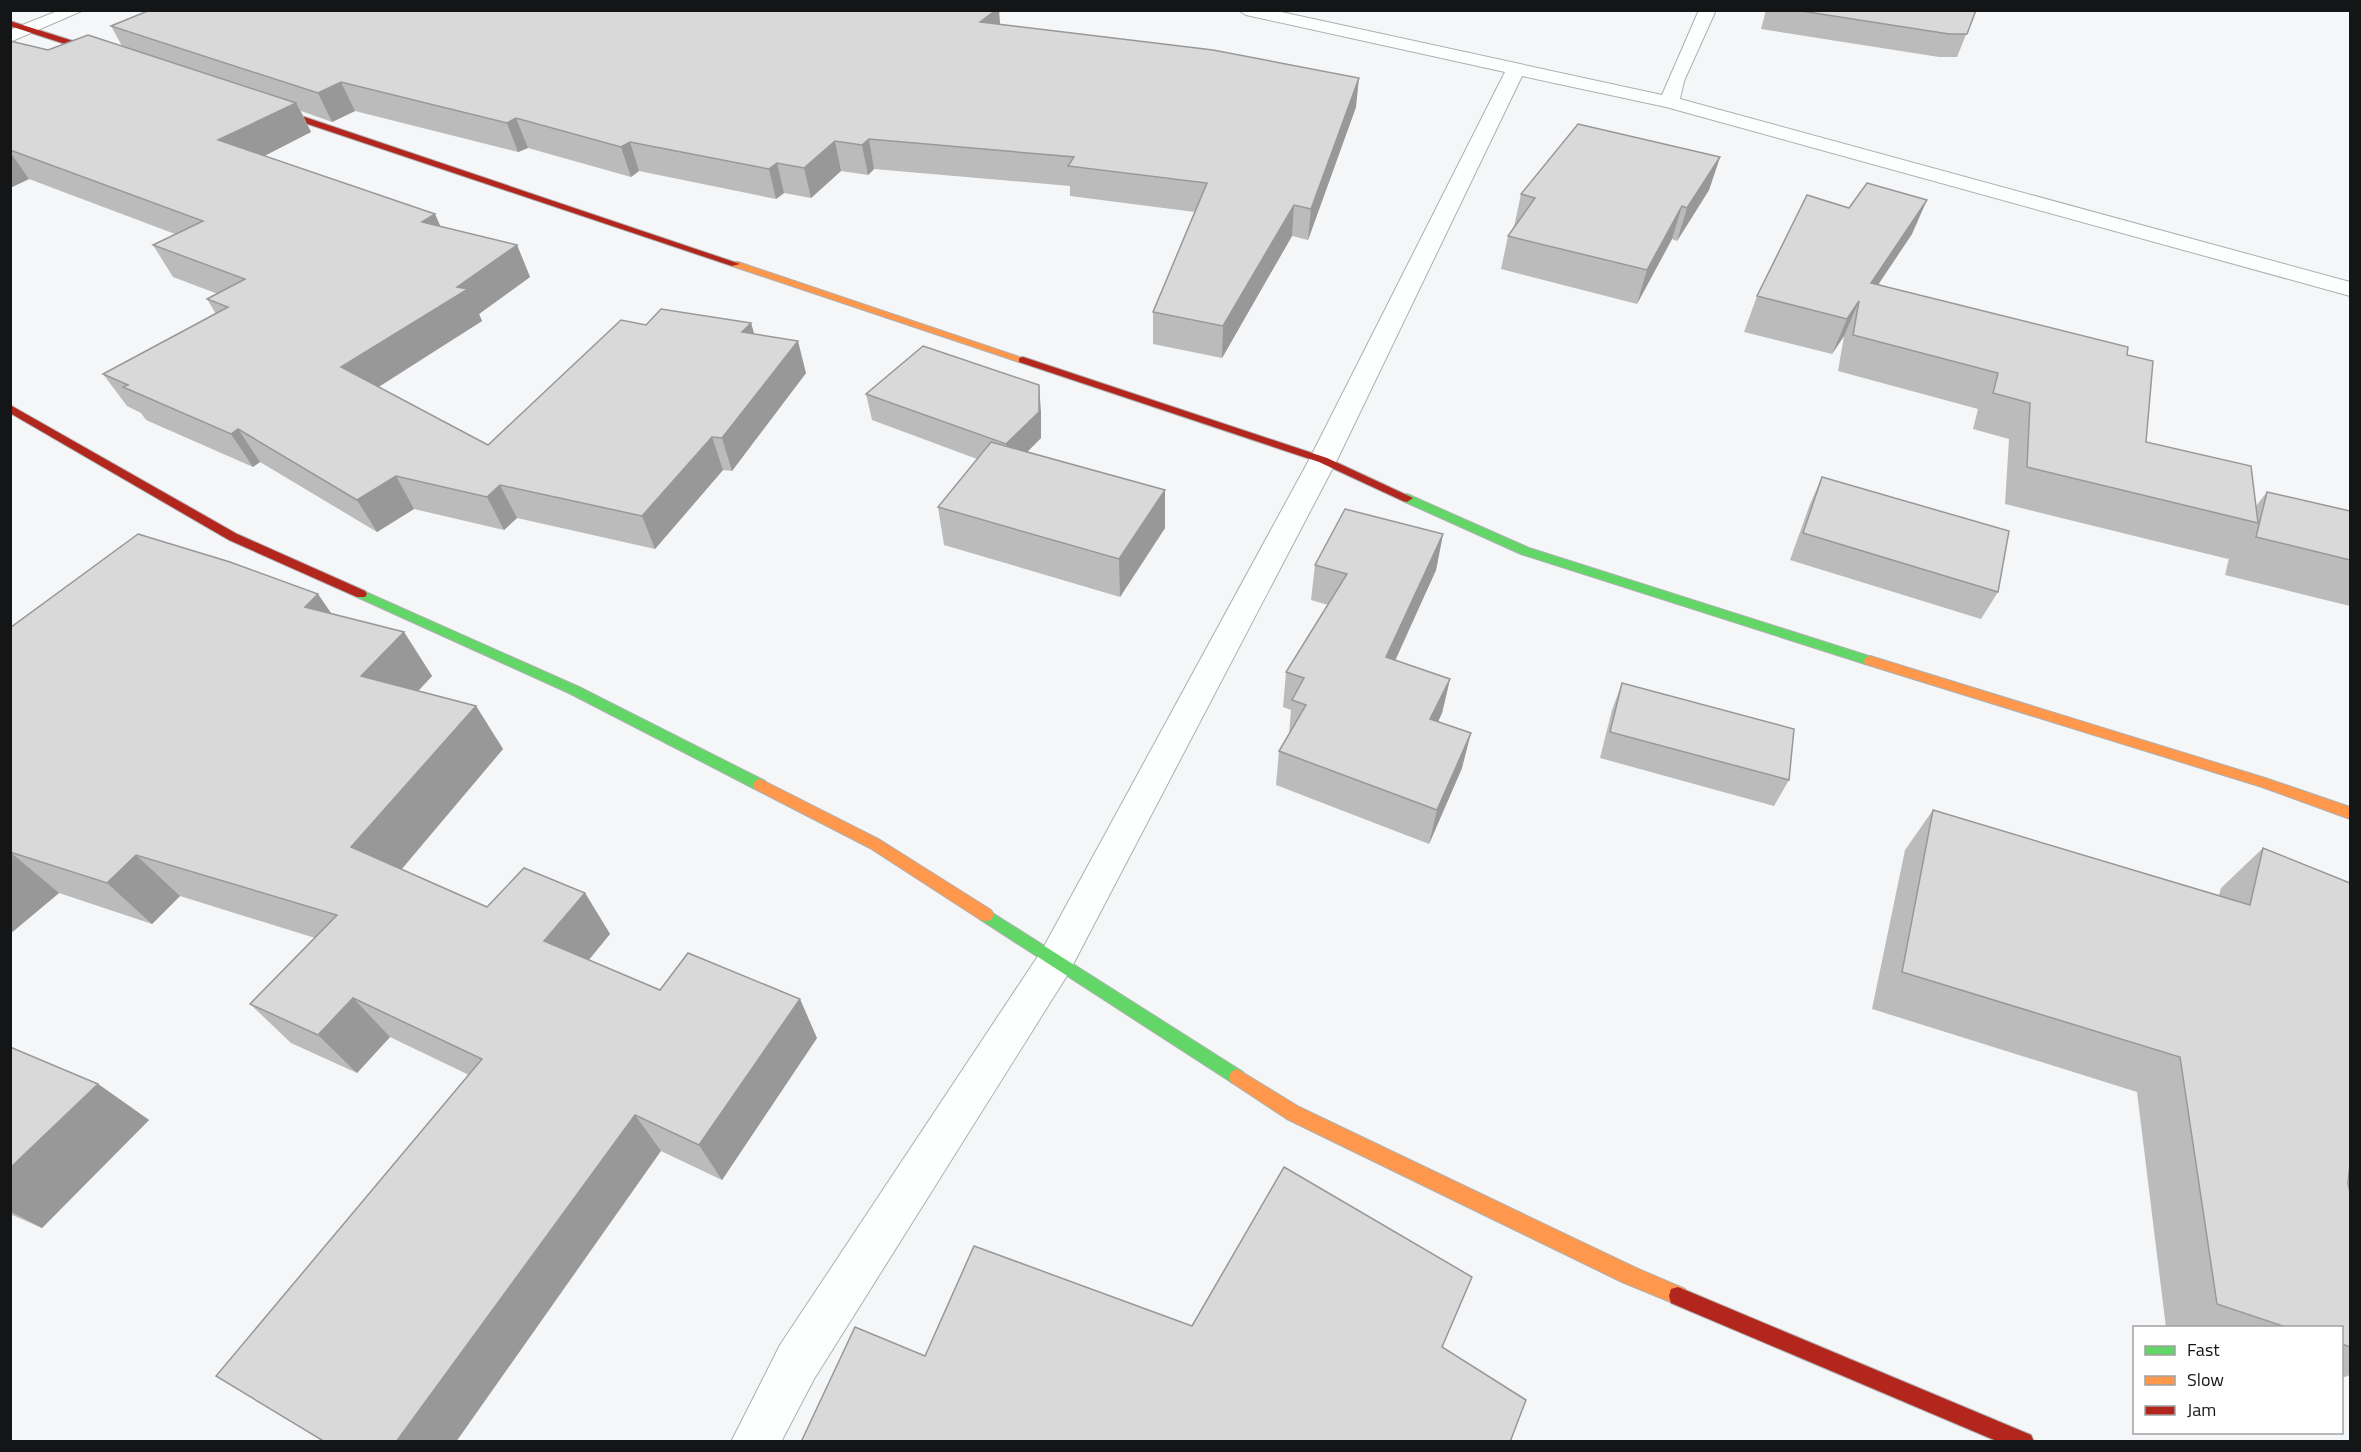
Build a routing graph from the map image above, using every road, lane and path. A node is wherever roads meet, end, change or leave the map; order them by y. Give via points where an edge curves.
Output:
1 (76, 10) edge
2 (1246, 10) edge
3 (1708, 10) edge
4 (10, 22) edge
5 (28, 29) junction
6 (10, 37) edge
7 (129, 62) edge
8 (1516, 69) junction
9 (1669, 102) junction
10 (252, 103) edge
11 (2350, 289) edge
12 (10, 408) edge
13 (1323, 459) junction
14 (2350, 813) edge
15 (1055, 962) junction
16 (755, 1442) edge
17 (2024, 1442) edge

1 - 5 street
2 - 8 street
3 - 9 street
4 - 5 street
5 - 6 street
5 - 7 street
8 - 9 street
8 - 13 street
9 - 11 street
10 - 13 street
12 - 15 street via 233,537 574,690 875,844
13 - 14 street via 1525,550
13 - 15 street
15 - 16 street via 798,1362
15 - 17 street via 1293,1113 1629,1275

